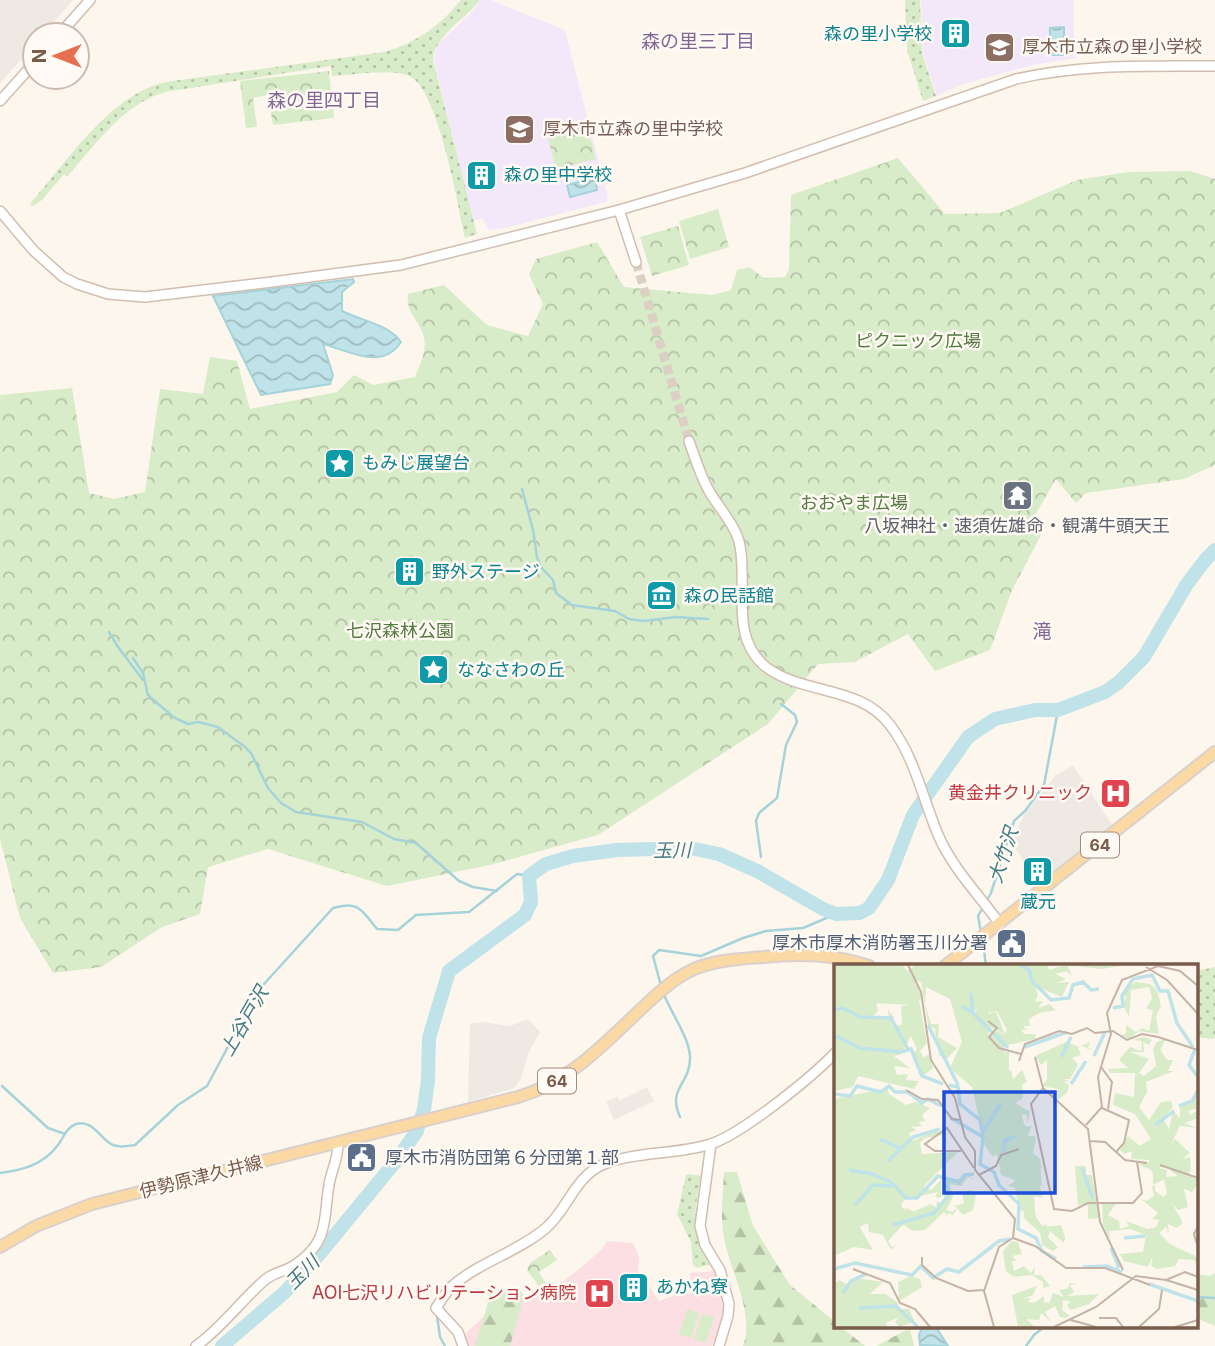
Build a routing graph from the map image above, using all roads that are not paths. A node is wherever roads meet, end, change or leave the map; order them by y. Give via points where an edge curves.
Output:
1 (90, 0) edge
2 (72, 21) edge
3 (1215, 66) edge
4 (21, 78) edge
5 (0, 101) edge
6 (620, 210) junction
7 (0, 211) edge
8 (636, 262) tunnel mouth
9 (689, 441) tunnel mouth
10 (1215, 752) edge
11 (1000, 924) junction
12 (862, 964) edge
13 (948, 964) edge
14 (834, 1055) edge
15 (338, 1142) junction
16 (711, 1144) junction
17 (0, 1247) edge
18 (196, 1346) edge
19 (463, 1346) edge
20 (719, 1346) edge

1 - 2 street
3 - 6 street via 1098,66 1016,79 745,173
4 - 5 street
6 - 7 street via 401,265 134,297 95,290 63,277
6 - 8 street
9 - 11 street via 709,490 740,542 743,631 758,659 780,675 849,697 879,713 895,731 949,858
10 - 11 main road, 64
11 - 13 main road, 64
12 - 15 main road, 伊勢原津久井線 / 64 via 804,953 703,966 667,985 586,1061 557,1081 518,1097
14 - 16 street via 738,1130
15 - 17 main road, 伊勢原津久井線 / 64 via 92,1204 36,1226
15 - 18 street via 326,1221 318,1243 298,1264 269,1277
16 - 19 street via 611,1162 589,1173 545,1229 445,1293 436,1308 458,1332
16 - 20 street via 700,1226 729,1304

